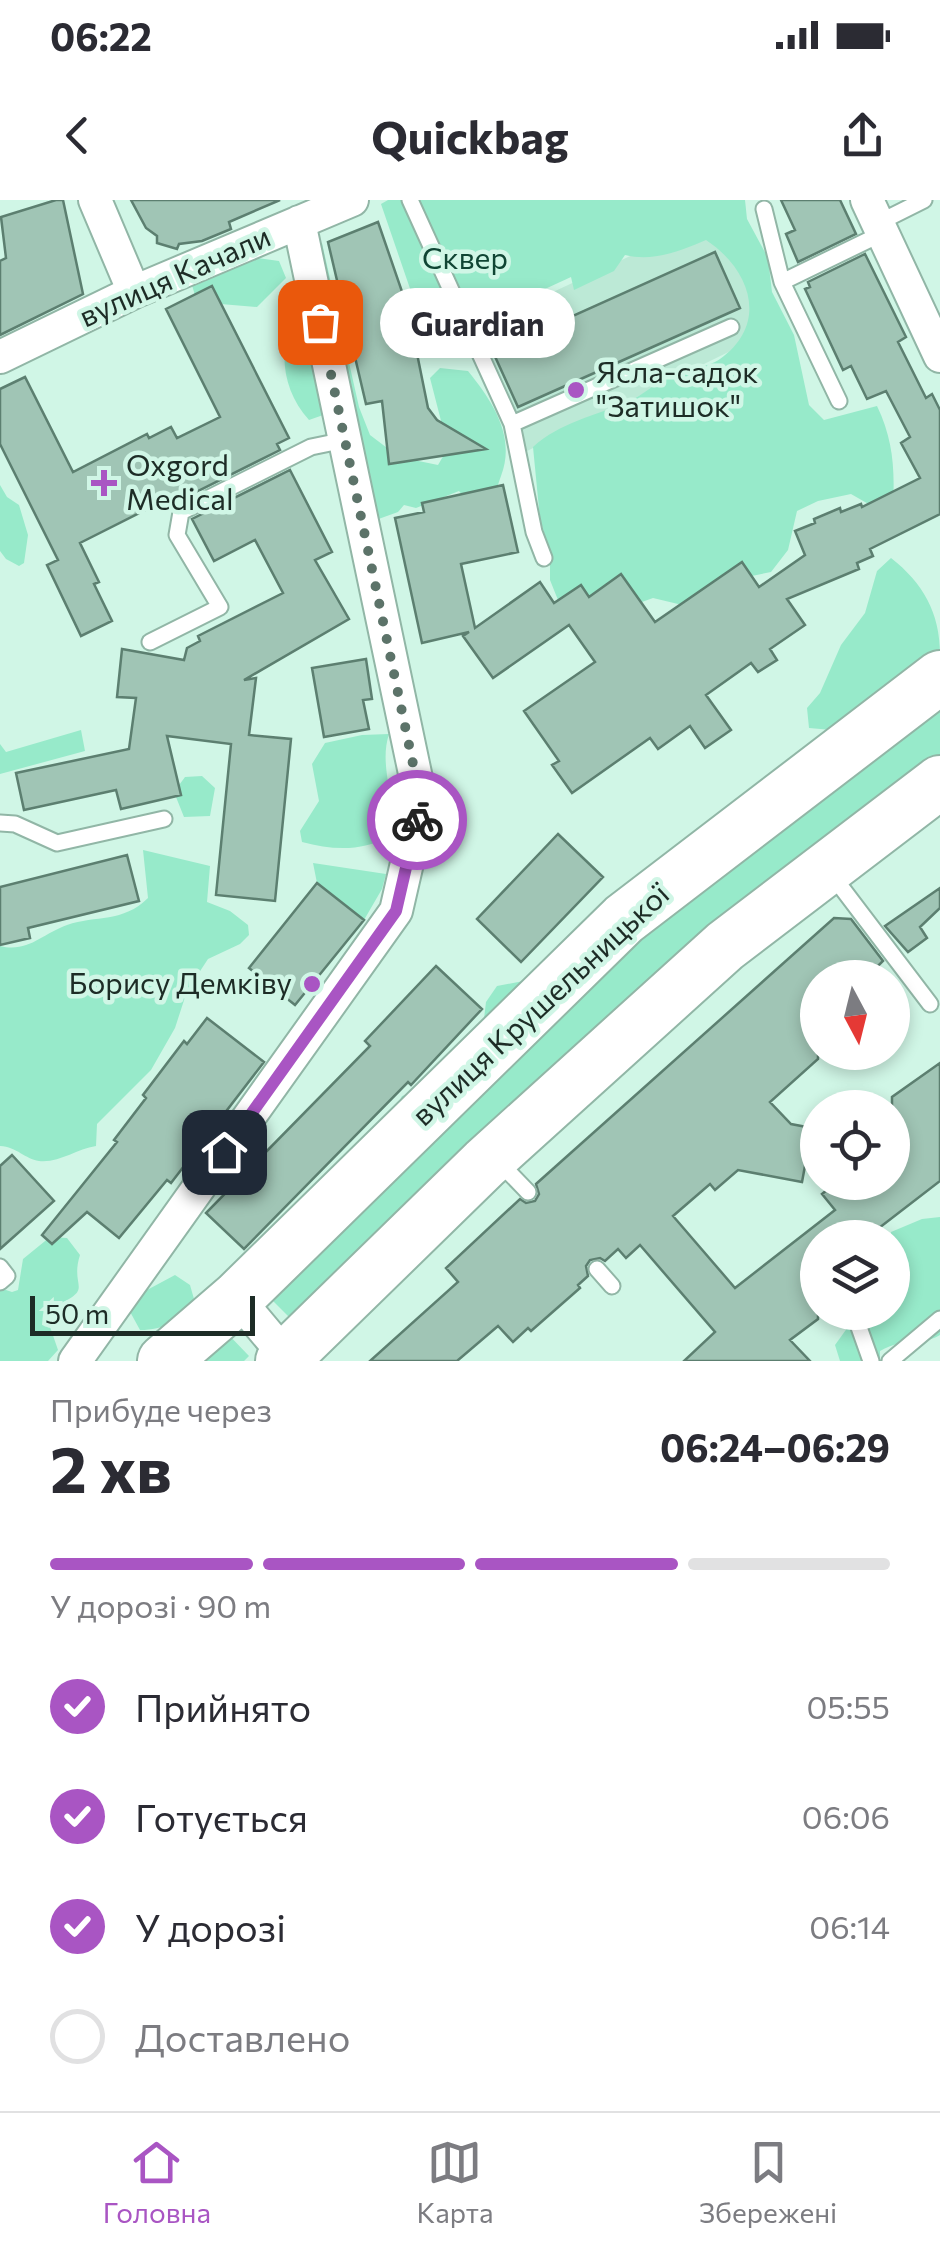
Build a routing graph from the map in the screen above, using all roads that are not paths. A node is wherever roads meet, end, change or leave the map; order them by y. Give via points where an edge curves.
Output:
1 (95, 200) edge
2 (352, 200) edge
3 (410, 200) edge
4 (924, 200) edge
5 (764, 209) dead end
6 (876, 219) edge
7 (299, 222) junction
8 (782, 282) junction
9 (134, 292) junction
10 (732, 327) dead end
11 (940, 356) edge
12 (0, 357) edge
13 (839, 401) dead end
14 (512, 424) junction
15 (344, 440) junction
16 (544, 558) dead end
17 (150, 642) dead end
18 (940, 676) edge
19 (940, 782) edge
20 (164, 819) dead end
21 (0, 823) edge
22 (826, 869) junction
23 (930, 1004) dead end
24 (0, 1267) edge
25 (596, 1269) dead end
26 (0, 1282) edge
27 (612, 1286) dead end
28 (236, 1298) junction
29 (940, 1319) edge
30 (861, 1330) edge
31 (286, 1360) edge
32 (75, 1361) edge
33 (164, 1361) edge
34 (871, 1361) edge
35 (890, 1361) edge

1 - 9 street
2 - 7 street, вулиця Качали
3 - 14 lane
4 - 6 lane
5 - 8 lane
6 - 8 lane
6 - 11 street
7 - 9 street, вулиця Качали
7 - 15 street
8 - 13 lane
9 - 12 street, вулиця Качали
10 - 14 lane
14 - 16 lane
15 - 17 lane via 312,447 181,512 177,534 220,607
15 - 32 street via 421,802 396,911
18 - 28 main road, вулиця Крушельницької via 624,919
19 - 22 main road
20 - 21 lane via 57,843
22 - 23 lane
22 - 31 main road via 725,946 510,1174
24 - 26 lane via 6,1276
25 - 27 lane
28 - 31 street
28 - 33 main road, вулиця Крушельницької
29 - 35 lane
30 - 34 lane

